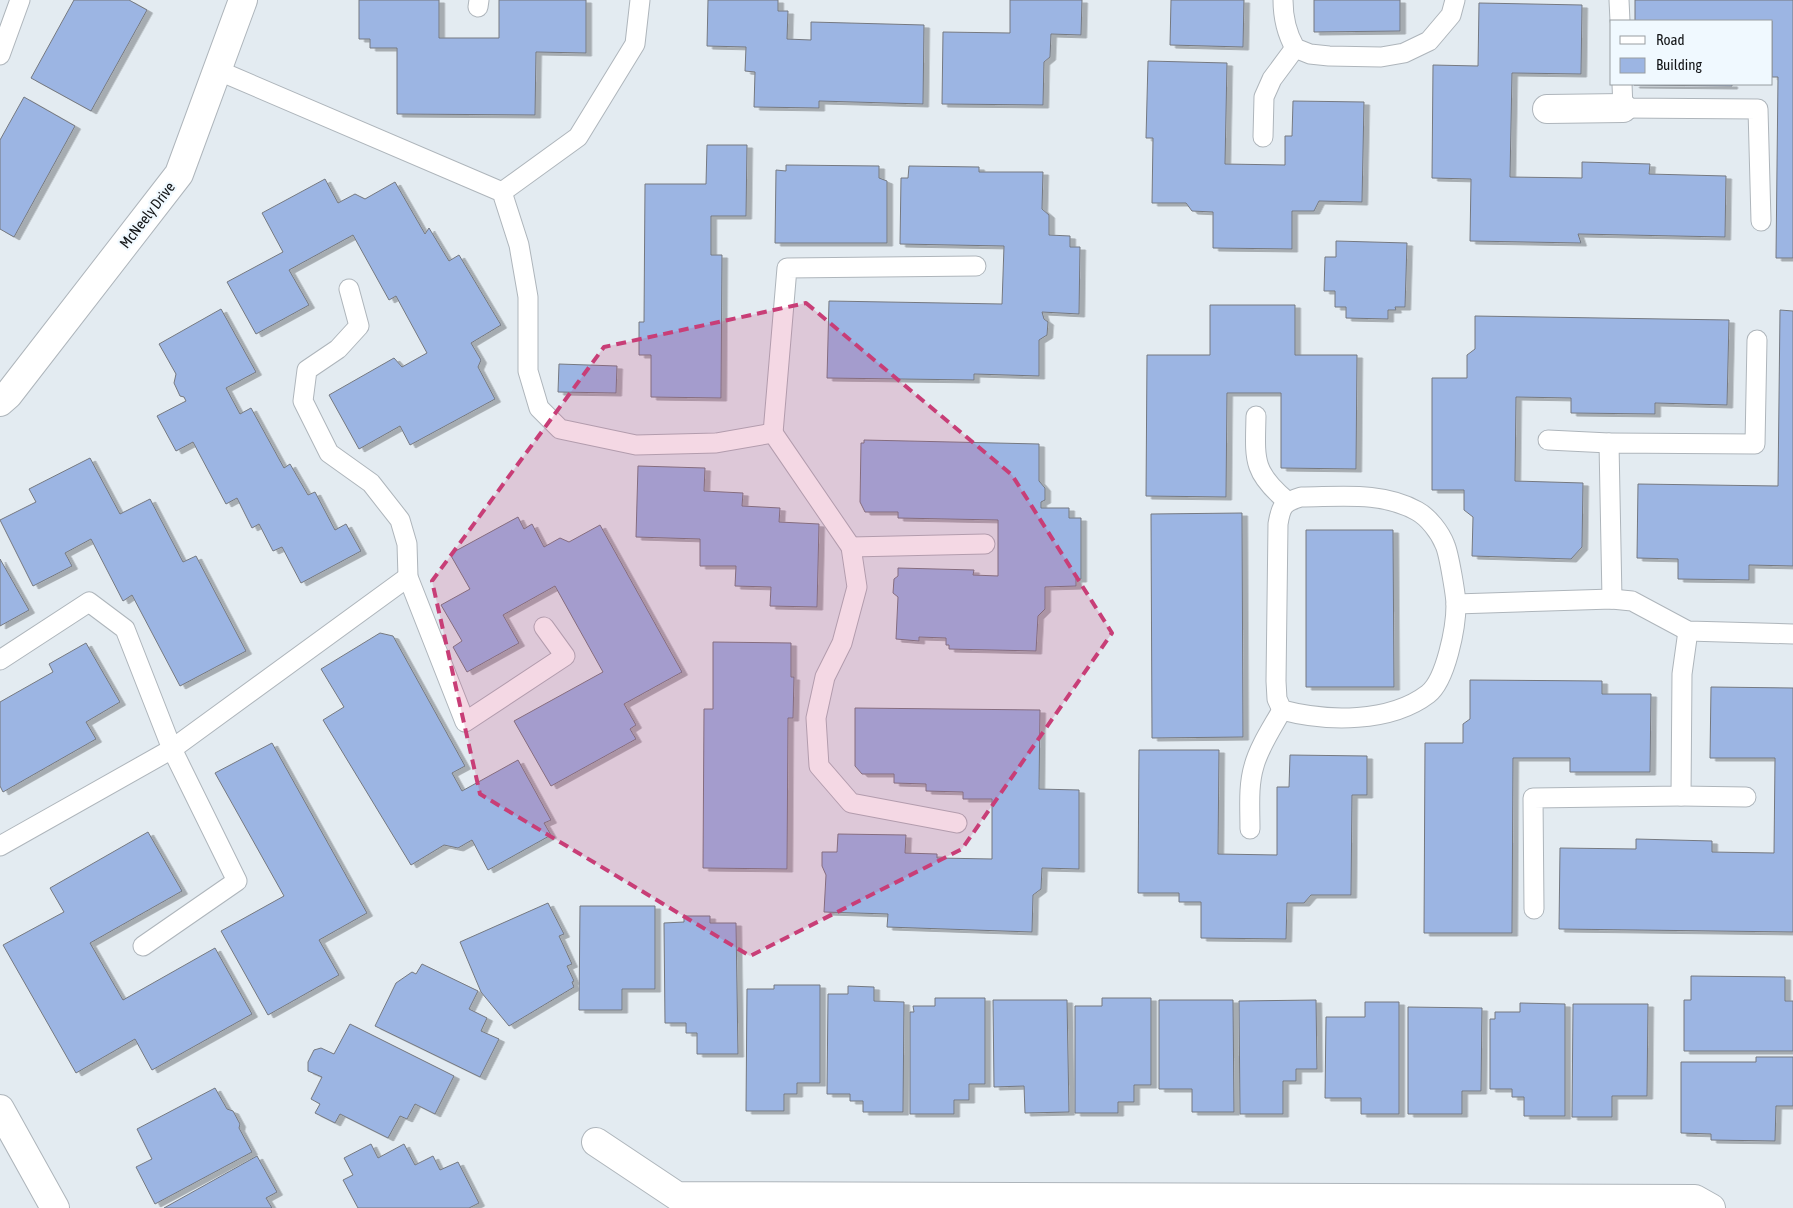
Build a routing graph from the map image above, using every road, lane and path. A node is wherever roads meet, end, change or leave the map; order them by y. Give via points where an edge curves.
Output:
1 (20, 0) edge
2 (243, 0) edge
3 (640, 0) edge
4 (1283, 0) edge
5 (1455, 0) edge
6 (1619, 0) edge
7 (1620, 20) edge
8 (1295, 48) junction
9 (0, 55) edge
10 (217, 70) junction
11 (1623, 96) edge
12 (1547, 108) dead end
13 (1263, 137) dead end
14 (502, 192) junction
15 (1761, 221) dead end
16 (976, 266) dead end
17 (349, 289) dead end
18 (1757, 340) dead end
19 (3, 394) edge
20 (1256, 416) dead end
21 (773, 434) junction
22 (1548, 440) dead end
23 (1609, 443) junction
24 (1287, 501) junction
25 (985, 544) dead end
26 (851, 547) junction
27 (408, 577) junction
28 (1612, 598) junction
29 (1456, 604) junction
30 (544, 628) dead end
31 (1688, 631) junction
32 (1793, 634) edge
33 (0, 660) edge
34 (1282, 710) junction
35 (172, 749) junction
36 (1681, 796) junction
37 (1746, 796) dead end
38 (958, 824) dead end
39 (1250, 829) dead end
40 (0, 846) edge
41 (1534, 909) dead end
42 (143, 946) dead end
43 (0, 1109) edge
44 (596, 1142) dead end
45 (55, 1208) edge
46 (1711, 1208) edge

1 - 9 lane
2 - 10 street, McNeely Drive
3 - 14 lane via 635,44 578,138
4 - 8 lane via 1283,17
5 - 8 lane via 1451,15 1429,42 1404,53 1381,57 1329,56
6 - 7 lane
8 - 13 lane via 1272,79 1264,97
10 - 14 lane
10 - 19 street, McNeely Drive via 179,174
11 - 12 street
11 - 15 lane via 1758,108
14 - 21 lane via 518,245 528,297 528,371 539,408 560,429 636,445 716,443
16 - 21 lane via 787,268
17 - 27 lane via 358,326 338,349 307,370 303,401 329,452 371,484 400,520 407,544
18 - 23 lane via 1755,444
20 - 24 lane via 1255,454 1259,469
21 - 26 lane
22 - 23 lane
23 - 28 lane
24 - 29 lane via 1301,497 1373,497 1398,501 1419,512 1435,527 1446,545
24 - 34 lane via 1280,510 1278,524 1276,681 1277,699
25 - 26 lane
26 - 38 lane via 856,587 842,643 825,678 816,718 819,766 851,803
27 - 30 lane via 466,722 565,656
27 - 35 lane
28 - 29 lane
28 - 31 lane via 1632,601
29 - 34 lane via 1443,673 1430,693 1406,708 1376,715 1329,718
31 - 32 lane
31 - 36 lane via 1682,674
33 - 35 lane via 89,602 125,629
34 - 39 lane via 1254,766
35 - 40 lane
35 - 42 lane via 236,881
36 - 37 lane
36 - 41 lane via 1533,798
43 - 45 street
44 - 46 street via 677,1196 1695,1199

